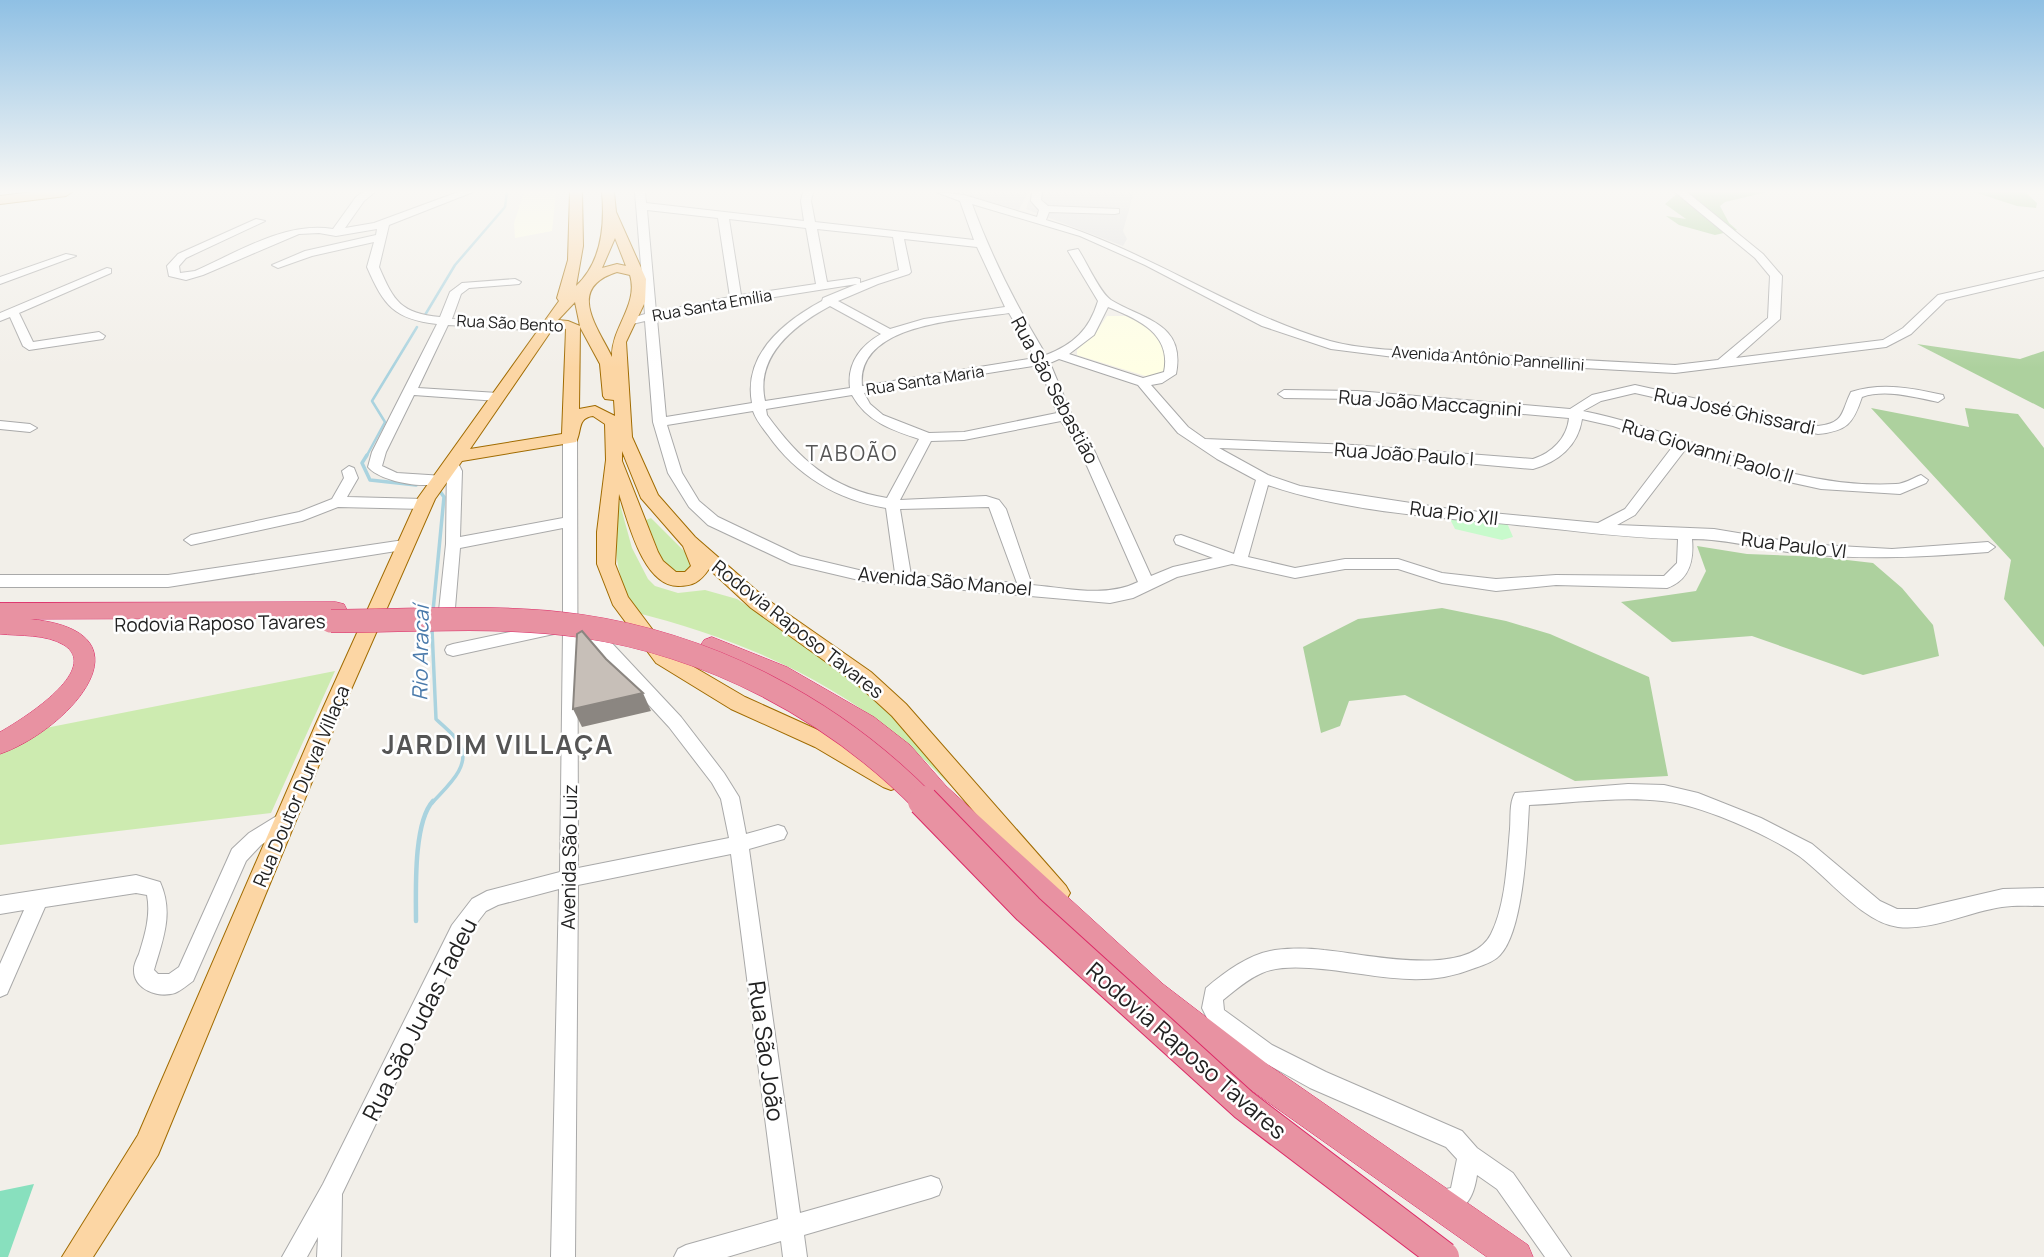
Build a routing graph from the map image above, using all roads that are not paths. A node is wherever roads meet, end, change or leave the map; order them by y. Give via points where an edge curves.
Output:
1 (194, 251) edge
2 (252, 251) edge
3 (320, 251) edge
4 (378, 251) edge
5 (575, 251) edge
6 (603, 251) edge
7 (626, 251) edge
8 (643, 251) edge
9 (728, 251) edge
10 (816, 251) edge
11 (901, 251) edge
12 (984, 251) edge
13 (1074, 251) dead end
14 (1121, 251) edge
15 (1752, 251) edge
16 (71, 256) dead end
17 (278, 265) dead end
18 (107, 271) dead end
19 (635, 272) junction
20 (2044, 274) edge
21 (880, 278) junction
22 (0, 281) edge
23 (515, 282) dead end
24 (585, 283) junction
25 (821, 286) junction
26 (736, 299) junction
27 (827, 300) junction
28 (1104, 301) junction
29 (647, 309) junction
30 (1012, 309) junction
31 (13, 312) junction
32 (0, 317) edge
33 (553, 318) junction
34 (444, 320) junction
35 (573, 330) joint
36 (890, 334) junction
37 (99, 336) dead end
38 (1059, 355) junction
39 (1043, 361) junction
40 (1721, 364) junction
41 (1636, 367) junction
42 (1142, 382) junction
43 (615, 385) junction
44 (1635, 389) junction
45 (409, 391) junction
46 (855, 392) junction
47 (572, 393) junction
48 (1284, 394) dead end
49 (498, 397) junction
50 (1938, 398) dead end
51 (755, 406) junction
52 (1576, 414) junction
53 (1065, 416) junction
54 (611, 421) junction
55 (660, 422) junction
56 (0, 425) edge
57 (30, 428) dead end
58 (570, 431) junction
59 (927, 437) junction
60 (1202, 443) junction
61 (1682, 444) junction
62 (614, 460) junction
63 (450, 466) junction
64 (349, 471) dead end
65 (1263, 478) junction
66 (1921, 480) dead end
67 (337, 502) junction
68 (892, 502) junction
69 (424, 504) junction
70 (571, 522) junction
71 (1600, 528) junction
72 (1685, 536) junction
73 (191, 540) dead end
74 (1181, 540) dead end
75 (689, 541) junction
76 (453, 544) junction
77 (404, 545) junction
78 (1988, 547) dead end
79 (1235, 560) junction
80 (904, 580) junction
81 (0, 581) edge
82 (1146, 583) junction
83 (1026, 589) junction
84 (0, 611) edge
85 (333, 616) junction
86 (570, 618) junction
87 (446, 620) dead end
88 (0, 625) edge
89 (453, 650) dead end
90 (0, 744) edge
91 (916, 794) junction
92 (288, 817) junction
93 (778, 833) dead end
94 (739, 844) junction
95 (569, 878) junction
96 (2044, 897) edge
97 (38, 900) junction
98 (0, 905) edge
99 (1100, 947) junction
100 (0, 987) edge
101 (1469, 1156) junction
102 (930, 1187) dead end
103 (331, 1192) junction
104 (1438, 1200) junction
105 (791, 1228) junction
106 (76, 1257) edge
107 (295, 1257) edge
108 (328, 1257) edge
109 (564, 1257) edge
110 (686, 1257) edge
111 (795, 1257) edge
112 (1444, 1257) edge
113 (1516, 1257) edge
114 (1559, 1257) edge

1 - 2 street via 173,266 175,276 199,273
3 - 17 street
4 - 34 street, Rua São Bento via 373,267 388,298 419,319
5 - 33 main road via 573,281
6 - 24 main road
7 - 19 main road
8 - 29 street, Avenida São Manoel
9 - 26 street
10 - 25 street
11 - 21 street via 905,272
12 - 30 street, Rua São Sebastião
13 - 28 street
14 - 41 street, Avenida Antônio Pannellini via 1266,323 1331,345 1402,354
15 - 40 street via 1776,276 1774,319
16 - 22 street
18 - 31 street
19 - 24 main road via 610,269
19 - 29 main road
20 - 40 street, Avenida Antônio Pannellini via 1942,297 1898,338 1886,343
21 - 25 street, Rua Santa Emília
21 - 27 street
23 - 34 street via 466,285 456,292
24 - 33 main road
24 - 43 main road via 585,323
25 - 26 street, Rua Santa Emília
26 - 29 street, Rua Santa Emília
27 - 36 street
27 - 51 street via 782,330 766,352
28 - 38 street, Rua Santa Maria via 1092,331
28 - 42 street via 1156,325 1171,350 1174,363 1170,374
29 - 43 main road via 628,321 619,342
29 - 55 street, Avenida São Manoel
30 - 36 street
30 - 39 street, Rua São Sebastião
31 - 32 street
31 - 37 street via 29,346
33 - 34 street, Rua São Bento
33 - 35 main road, Rua São Bento
33 - 49 main road, Rua Doutor Durval Villaça
34 - 45 street
35 - 47 main road, Avenida São Luiz
36 - 46 street via 861,356 853,382
38 - 39 street, Rua Santa Maria
38 - 42 street
39 - 46 street, Rua Santa Maria
39 - 53 street, Rua São Sebastião
40 - 41 street, Avenida Antônio Pannellini
41 - 44 street, Rua José Ghissardi
42 - 60 street, Rua Pio XII via 1183,430
43 - 47 main road via 590,400 577,399
43 - 54 main road, Rodovia Raposo Tavares
43 - 75 main road, Rodovia Raposo Tavares via 624,437 643,487
44 - 50 street, Rua José Ghissardi via 1818,430 1838,429 1848,419 1856,395 1863,392 1900,391
44 - 52 street, Rua José Ghissardi via 1584,403
45 - 49 street
45 - 63 street via 375,467 397,478
46 - 51 street, Rua Santa Maria
46 - 59 street via 877,417
47 - 58 main road, Avenida São Luiz
48 - 52 street, Rua João Maccagnini via 1357,395
49 - 63 main road, Rua Doutor Durval Villaça
51 - 55 street, Rua Santa Maria
51 - 68 street via 768,432 796,461 832,486 861,498
52 - 60 street, Rua João Paulo I via 1577,425 1554,457 1533,464 1353,449
52 - 61 street, Rua Giovanni Paolo II
53 - 59 street via 975,434
53 - 82 street, Rua São Sebastião via 1104,485
54 - 58 main road via 593,410 581,413
54 - 62 main road, Rodovia Raposo Tavares
55 - 80 street, Avenida São Manoel via 675,473 694,504 713,521 796,560 863,576
56 - 57 street
58 - 63 main road
58 - 70 street, Avenida São Luiz
59 - 68 street
60 - 65 street, Rua Pio XII
61 - 66 street, Rua Giovanni Paolo II via 1771,474 1821,484 1900,489
61 - 71 street via 1630,512
62 - 75 main road via 649,552 672,579 690,579 701,568
62 - 91 main road, Rodovia Raposo Tavares via 606,564 620,600 663,657 738,703 822,741
63 - 69 main road, Rua Doutor Durval Villaça
63 - 76 street via 455,471
64 - 67 street via 351,478
65 - 71 street, Rua Pio XII via 1298,491 1376,504
65 - 79 street
67 - 69 street
67 - 73 street via 302,516
68 - 80 street
68 - 83 street via 993,503
69 - 77 main road, Rua Doutor Durval Villaça
70 - 76 street
70 - 86 street, Avenida São Luiz
71 - 72 street, Rua Paulo VI
72 - 78 street, Rua Paulo VI via 1714,534 1803,549 1892,554
72 - 79 street via 1686,565 1680,576 1667,582 1556,580 1496,585 1442,578 1398,564 1345,564 1295,573
74 - 79 street
75 - 99 main road, Rodovia Raposo Tavares via 758,603 864,678 899,710 1031,860
76 - 87 street
77 - 81 street via 178,580
77 - 92 main road, Rua Doutor Durval Villaça
79 - 82 street, Avenida São Manoel via 1173,572
80 - 83 street, Avenida São Manoel
82 - 83 street, Avenida São Manoel via 1128,594 1110,597
84 - 85 highway, Rodovia Raposo Tavares
85 - 88 highway, Rodovia Raposo Tavares
85 - 91 highway, Rodovia Raposo Tavares, bridge via 579,626 653,640 704,657 789,698 843,731
85 - 99 highway, Rodovia Raposo Tavares via 484,609 563,613 678,634 779,674 819,695 901,752 937,794
86 - 89 street
86 - 94 street, Rua São João via 675,722 730,797
86 - 95 street, Avenida São Luiz
88 - 90 highway via 53,631 72,638 83,648 84,661 72,690 56,707
91 - 112 highway, Rodovia Raposo Tavares, bridge via 1028,909 1244,1105
92 - 97 street via 239,855 189,970 172,984 154,984 144,970 159,911 153,888 136,884
92 - 106 main road, Rua Doutor Durval Villaça via 148,1145
93 - 94 street, Rua São Judas Tadeu
94 - 95 street, Rua São Judas Tadeu
94 - 105 street, Rua São João
95 - 103 street, Rua São Judas Tadeu via 494,897 468,917
95 - 109 street, Avenida São Luiz
96 - 101 street via 2003,898 1917,918 1896,918 1873,908 1805,850 1698,801 1664,793 1628,792 1521,797 1507,913 1494,948 1468,963 1431,971 1309,959 1272,960 1234,977 1213,995 1217,1017 1265,1052 1454,1139
97 - 98 street
97 - 100 street
99 - 104 highway, Rodovia Raposo Tavares via 1259,1077
101 - 104 street via 1464,1188 1457,1199
101 - 114 street via 1505,1181
102 - 105 street
103 - 107 street, Rua São Judas Tadeu
103 - 108 street
104 - 113 highway, Rodovia Raposo Tavares
105 - 110 street
105 - 111 street, Rua São João

